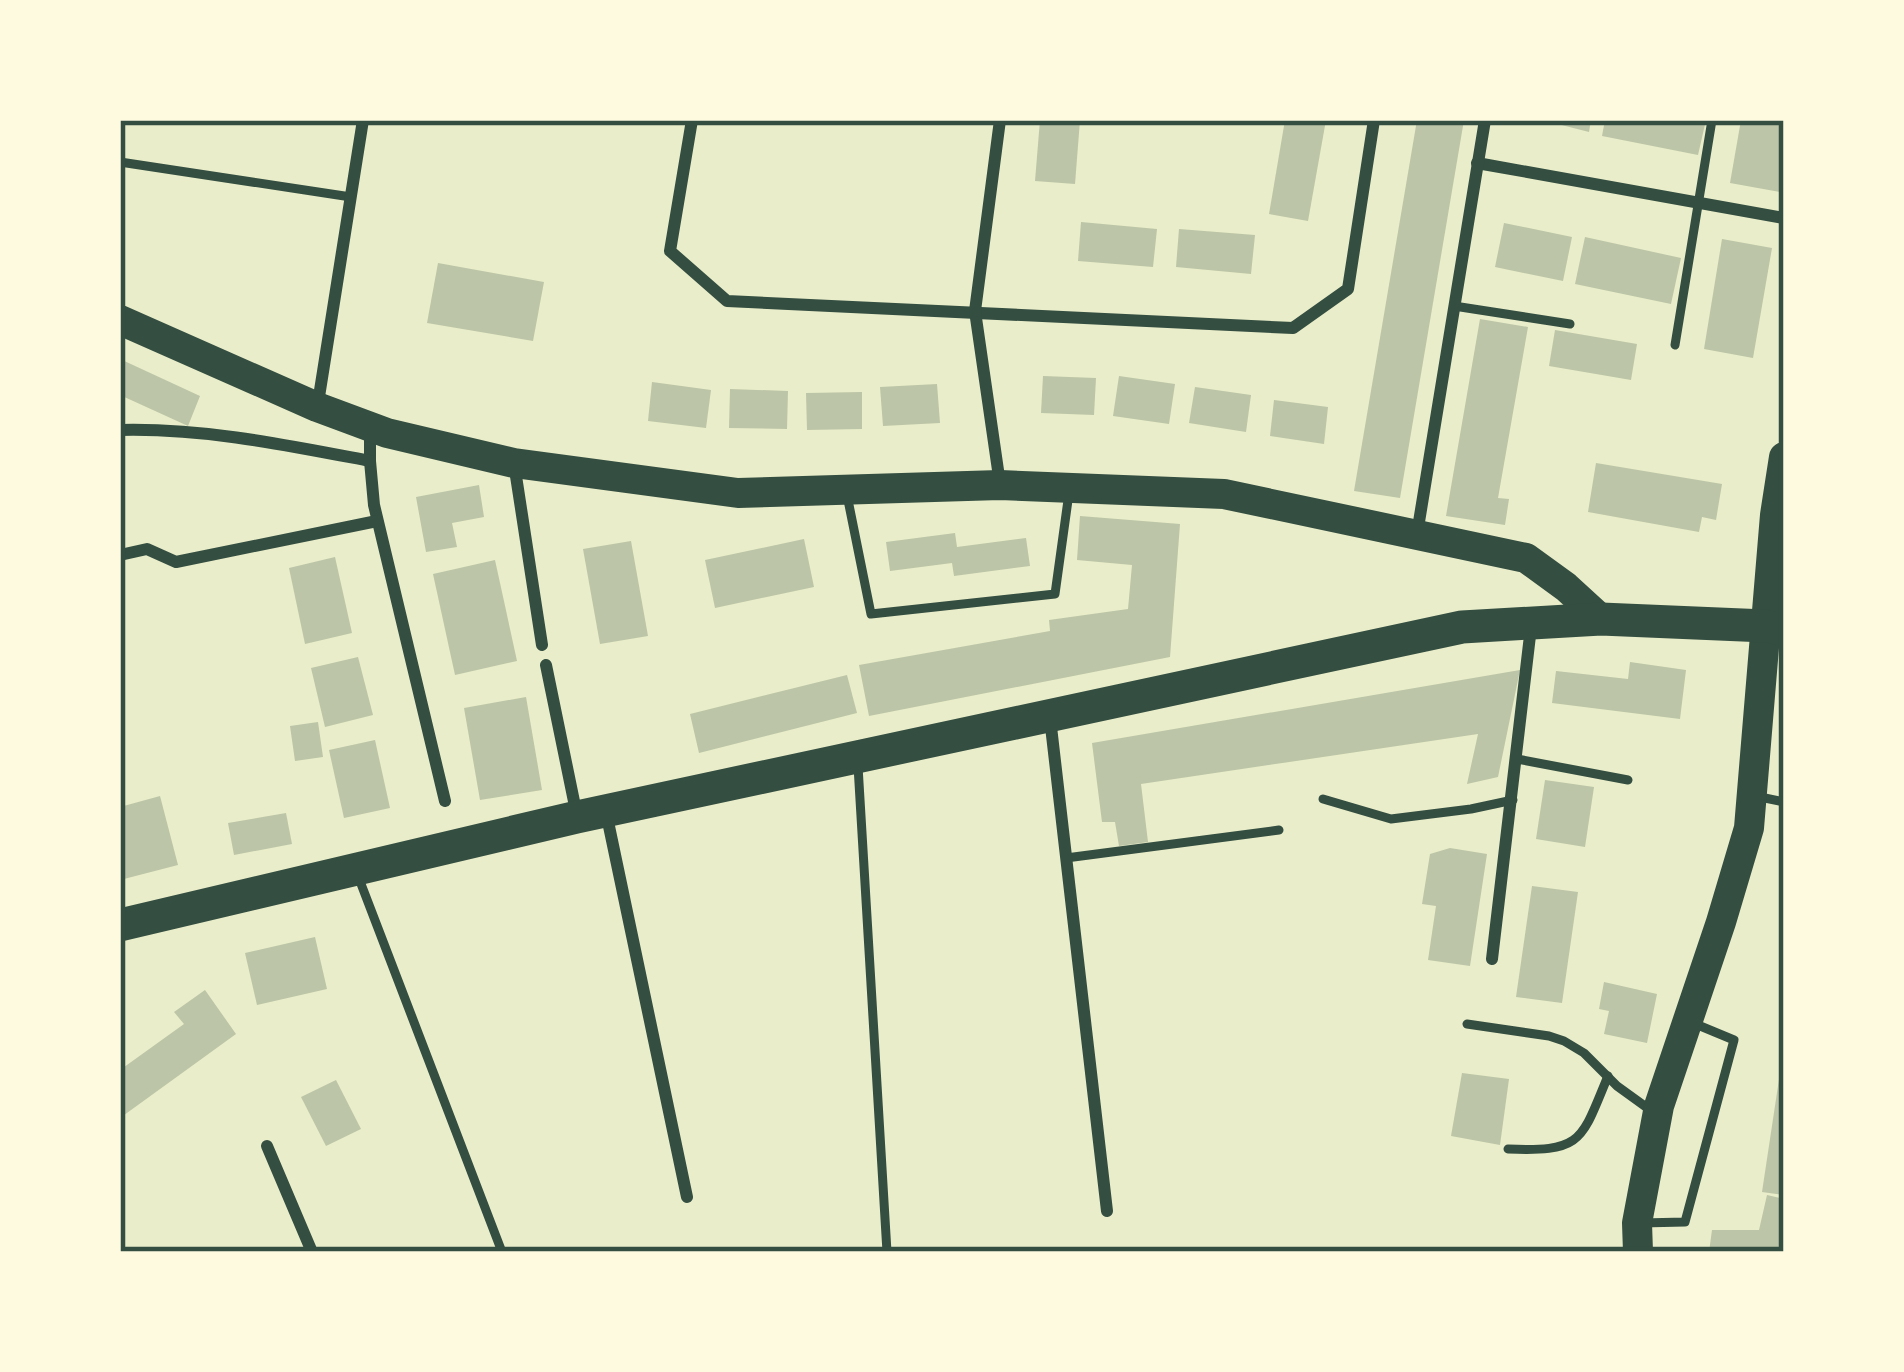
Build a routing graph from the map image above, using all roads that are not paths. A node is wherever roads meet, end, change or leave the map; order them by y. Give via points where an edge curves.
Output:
1 (363, 120) edge
2 (692, 120) edge
3 (1000, 120) edge
4 (1374, 120) edge
5 (1485, 120) edge
6 (1712, 120) edge
7 (120, 162) edge
8 (1477, 163) junction
9 (351, 197) junction
10 (1698, 202) junction
11 (1784, 218) edge
12 (1454, 306) junction
13 (975, 311) junction
14 (120, 320) edge
15 (1570, 324) dead end
16 (1675, 345) dead end
17 (317, 407) junction
18 (370, 427) junction
19 (120, 430) edge
20 (1784, 457) edge
21 (370, 461) junction
22 (514, 463) junction
23 (1000, 485) junction
24 (1070, 488) junction
25 (846, 489) junction
26 (377, 521) junction
27 (1417, 535) junction
28 (120, 555) edge
29 (1601, 619) junction
30 (1531, 623) junction
31 (1775, 628) edge
32 (542, 645) dead end
33 (545, 665) dead end
34 (1049, 717) junction
35 (857, 758) junction
36 (1517, 759) junction
37 (1628, 781) dead end
38 (1753, 795) junction
39 (1323, 799) dead end
40 (1513, 800) junction
41 (445, 801) dead end
42 (1784, 802) edge
43 (591, 814) junction
44 (1280, 830) dead end
45 (1066, 858) junction
46 (355, 868) junction
47 (120, 925) edge
48 (1492, 959) dead end
49 (1688, 1021) junction
50 (1467, 1024) dead end
51 (1608, 1076) junction
52 (1658, 1115) junction
53 (267, 1146) dead end
54 (1508, 1149) dead end
55 (687, 1197) dead end
56 (1107, 1211) dead end
57 (1638, 1238) edge
58 (312, 1252) edge
59 (502, 1252) edge
60 (887, 1252) edge

1 - 9 street
2 - 13 street via 670,251 727,302
3 - 13 street
4 - 13 street via 1348,289 1293,328
5 - 8 street
6 - 10 lane
7 - 9 lane
8 - 10 street
8 - 12 street
9 - 17 street
10 - 11 street
10 - 16 lane
12 - 15 lane
12 - 27 street
13 - 23 street
14 - 17 main road
17 - 18 main road
18 - 21 street
18 - 22 main road
19 - 21 street via 234,435
20 - 31 main road
21 - 26 street
22 - 25 main road via 738,493
22 - 32 street
23 - 24 main road
23 - 25 main road
24 - 25 lane via 1055,594 871,614
24 - 27 main road via 1224,494
26 - 28 street via 176,562 147,549
26 - 41 street
27 - 29 main road via 1526,558
29 - 30 highway
29 - 31 highway
30 - 34 highway via 1462,627
30 - 36 street
31 - 38 main road
33 - 43 street
34 - 35 highway
34 - 45 street
35 - 43 highway
35 - 60 lane
36 - 37 lane
36 - 40 street
38 - 42 lane
38 - 49 main road
39 - 40 lane via 1391,819
40 - 48 street
43 - 46 highway
43 - 55 street
44 - 45 lane
45 - 56 street
46 - 47 highway
46 - 59 lane
49 - 52 main road
49 - 57 lane via 1734,1040 1685,1222
50 - 51 lane via 1564,1041
51 - 52 lane
51 - 54 lane via 1573,1142
52 - 57 main road
53 - 58 street

